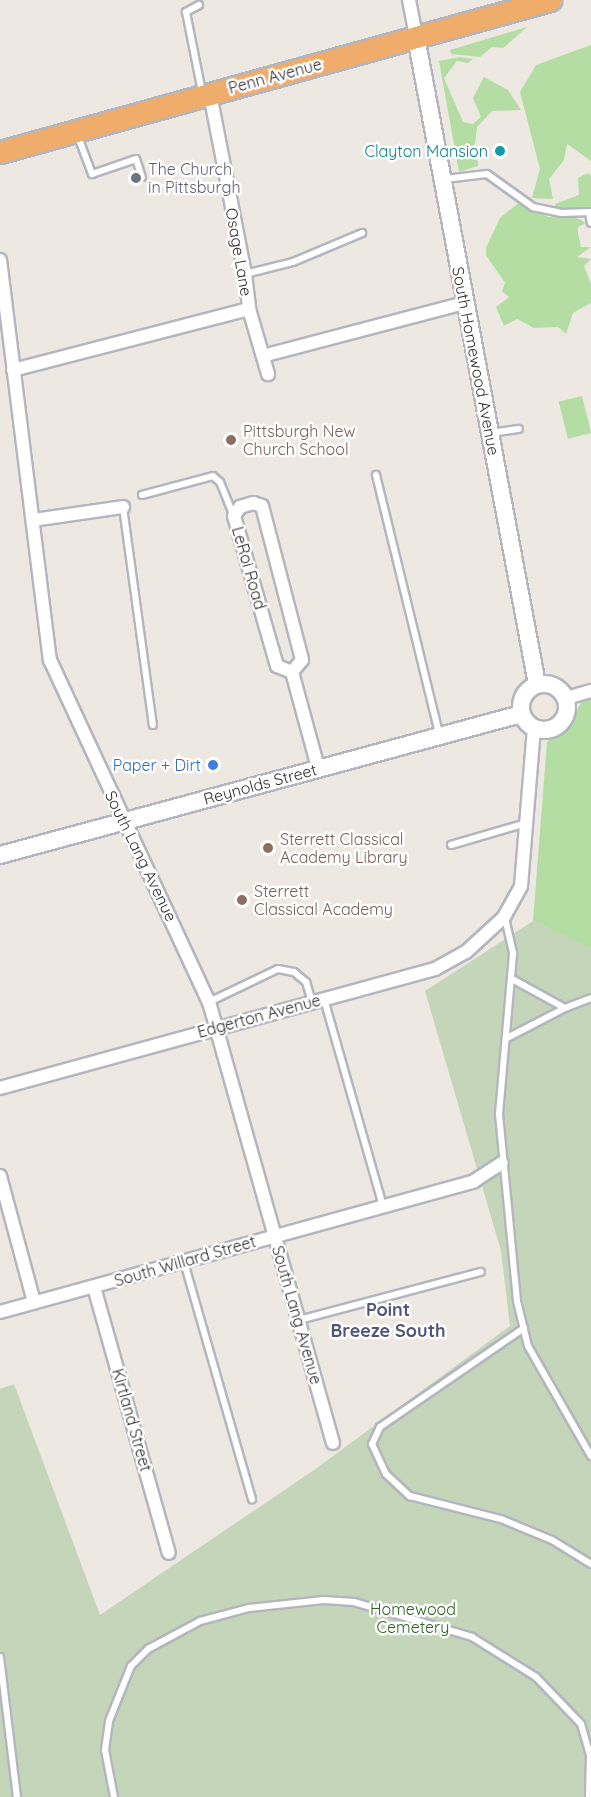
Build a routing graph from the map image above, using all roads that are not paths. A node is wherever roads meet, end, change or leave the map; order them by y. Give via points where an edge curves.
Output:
1 (409, 0) edge
2 (550, 0) edge
3 (199, 5) dead end
4 (416, 37) junction
5 (206, 95) junction
6 (75, 131) junction
7 (0, 152) edge
8 (142, 177) dead end
9 (442, 180) junction
10 (590, 213) edge
11 (591, 223) edge
12 (363, 233) dead end
13 (0, 260) edge
14 (245, 274) junction
15 (465, 303) junction
16 (249, 309) junction
17 (5, 341) edge
18 (270, 354) dead end
19 (13, 370) junction
20 (268, 374) dead end
21 (519, 429) dead end
22 (490, 433) junction
23 (376, 475) dead end
24 (142, 495) dead end
25 (123, 507) joint
26 (234, 516) junction
27 (33, 520) junction
28 (292, 672) junction
29 (537, 684) junction
30 (591, 691) edge
31 (566, 698) junction
32 (521, 714) junction
33 (153, 725) dead end
34 (534, 728) junction
35 (439, 735) junction
36 (318, 768) junction
37 (124, 820) junction
38 (527, 823) junction
39 (451, 845) dead end
40 (0, 855) edge
41 (504, 917) junction
42 (512, 980) junction
43 (591, 998) edge
44 (318, 1000) junction
45 (209, 1002) junction
46 (565, 1008) junction
47 (218, 1027) junction
48 (507, 1038) junction
49 (0, 1088) edge
50 (502, 1163) junction
51 (0, 1176) edge
52 (383, 1206) junction
53 (275, 1236) junction
54 (184, 1263) junction
55 (481, 1272) dead end
56 (94, 1287) junction
57 (34, 1302) junction
58 (0, 1312) edge
59 (299, 1320) junction
60 (524, 1328) junction
61 (333, 1443) dead end
62 (591, 1456) edge
63 (252, 1499) dead end
64 (169, 1552) dead end
65 (591, 1564) edge
66 (0, 1657) edge
67 (3, 1687) edge
68 (17, 1797) edge
69 (114, 1797) edge
70 (589, 1797) edge

1 - 4 street
2 - 4 highway, Penn Avenue
3 - 5 lane via 186,12
4 - 5 highway, Penn Avenue
4 - 9 street, South Homewood Avenue
5 - 6 highway, Penn Avenue
5 - 14 street, Osage Lane
6 - 7 highway, Penn Avenue
6 - 8 lane via 92,174 136,159
9 - 10 lane via 487,174 533,207 561,213
9 - 15 street, South Homewood Avenue
10 - 11 lane
12 - 14 lane via 293,262
13 - 17 street, South Lang Avenue
14 - 16 street, Osage Lane
15 - 18 street
15 - 22 street, South Homewood Avenue
16 - 19 street
16 - 20 street, Osage Lane
17 - 19 street, South Lang Avenue
19 - 27 street, South Lang Avenue
21 - 22 lane
22 - 29 street, South Homewood Avenue
23 - 35 lane
24 - 26 lane via 213,476 220,482
25 - 27 street
25 - 33 lane
26 - 28 street, LeRoi Road via 277,666
26 - 28 street, LeRoi Road via 240,507 253,503 262,506 302,660
27 - 37 street, South Lang Avenue via 50,660
28 - 36 street, LeRoi Road
29 - 31 street via 550,684
29 - 32 street via 522,698
30 - 31 street
31 - 34 street via 567,713 559,725 543,731
32 - 34 street
32 - 35 street, Reynolds Street
34 - 38 street
35 - 36 street, Reynolds Street
36 - 37 street, Reynolds Street
37 - 40 street, Reynolds Street
37 - 45 street, South Lang Avenue
38 - 39 lane
38 - 41 street via 521,886
41 - 42 lane via 513,954
41 - 44 street, Edgerton Avenue via 466,952 435,969
42 - 46 lane
42 - 48 lane
43 - 46 lane
44 - 45 lane via 294,972 278,969
44 - 47 street, Edgerton Avenue
44 - 52 lane
45 - 47 street, South Lang Avenue
46 - 48 lane
47 - 49 street, Edgerton Avenue
47 - 53 street, South Lang Avenue
48 - 50 lane via 499,1114
50 - 52 street, South Willard Street via 474,1181
50 - 60 lane via 517,1300
51 - 57 street
52 - 53 street, South Willard Street
53 - 54 street, South Willard Street
53 - 59 street, South Lang Avenue
54 - 56 street, South Willard Street
54 - 63 lane
55 - 59 lane
56 - 57 street, South Willard Street
56 - 64 street, Kirtland Street
57 - 58 street, South Willard Street
59 - 61 street, South Lang Avenue
60 - 62 lane via 528,1346
60 - 65 lane via 380,1427 372,1444 386,1474 410,1496 501,1519 552,1540
66 - 67 lane
67 - 68 lane
69 - 70 lane via 105,1750 109,1721 131,1666 148,1649 200,1621 249,1608 324,1600 354,1602 472,1637 536,1677 581,1724 590,1755

